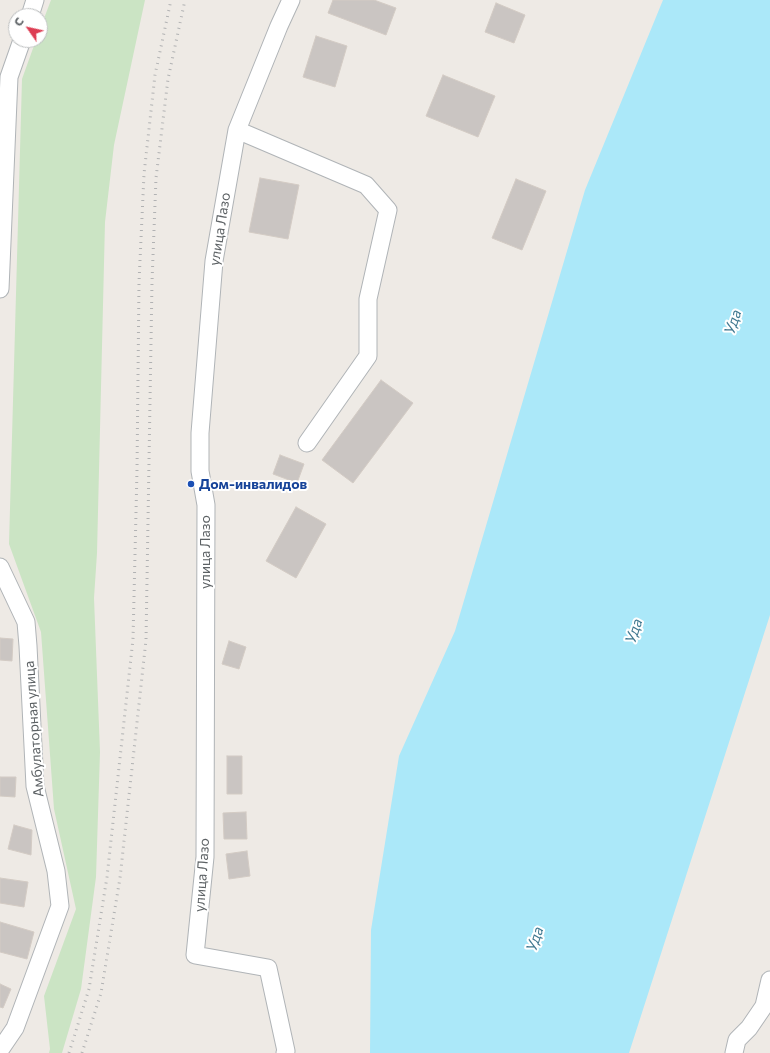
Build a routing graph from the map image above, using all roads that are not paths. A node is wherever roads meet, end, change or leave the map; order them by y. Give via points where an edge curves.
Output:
1 (291, 0) edge
2 (18, 48) edge
3 (4, 76) edge
4 (237, 130) junction
5 (0, 290) edge
6 (307, 443) dead end
7 (0, 567) edge
8 (770, 980) edge
9 (0, 1050) edge
10 (285, 1053) edge
11 (734, 1053) edge

1 - 4 street, улица Лазо
2 - 3 street
3 - 5 street
4 - 6 street via 366,185 388,210 368,299 368,356
4 - 10 street, улица Лазо via 214,261 200,433 200,472 206,506 205,857 195,955 268,968
7 - 9 street, Амбулаторная улица via 26,622 35,786 56,871 60,906 15,1028
8 - 11 street via 764,1006 737,1040

